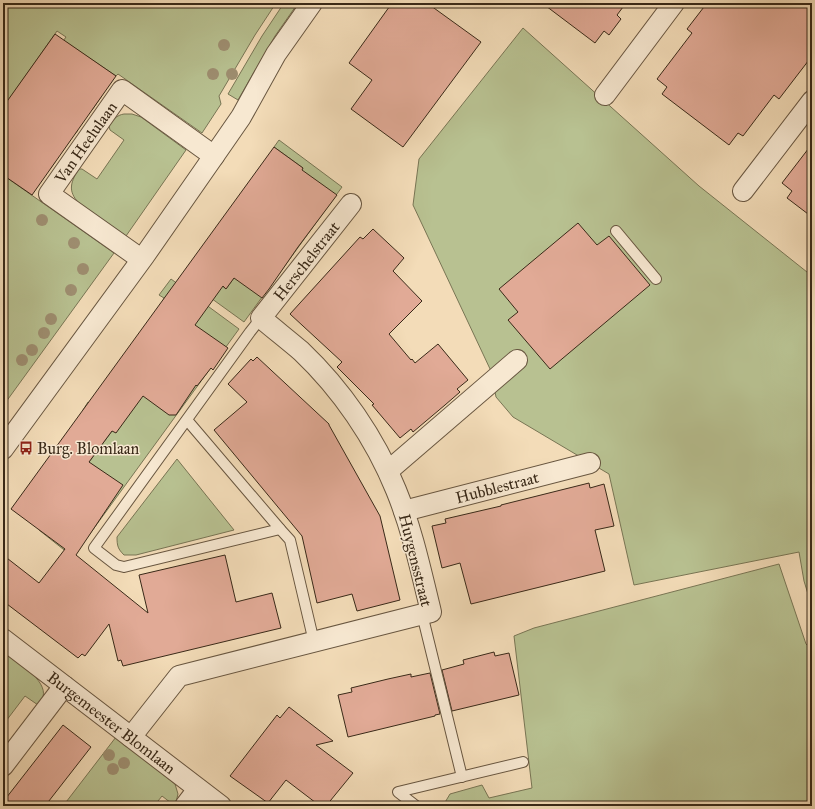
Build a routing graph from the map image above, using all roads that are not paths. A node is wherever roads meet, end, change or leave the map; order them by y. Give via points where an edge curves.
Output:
1 (312, 3) edge
2 (674, 3) edge
3 (605, 95) dead end
4 (812, 100) edge
5 (214, 156) junction
6 (743, 191) dead end
7 (351, 204) dead end
8 (616, 231) dead end
9 (142, 260) junction
10 (656, 279) dead end
11 (261, 318) junction
12 (517, 360) dead end
13 (187, 420) junction
14 (3, 449) edge
15 (590, 463) dead end
16 (388, 471) junction
17 (404, 511) junction
18 (280, 529) junction
19 (422, 614) junction
20 (3, 639) edge
21 (314, 642) junction
22 (64, 686) junction
23 (131, 737) junction
24 (523, 762) dead end
25 (3, 766) edge
26 (462, 777) junction
27 (198, 789) junction
28 (185, 806) edge
29 (221, 806) edge
30 (416, 806) edge

1 - 5 street via 276,54 241,117
2 - 3 street
4 - 6 street
5 - 9 street
5 - 9 street, Van Heelulaan via 122,90 49,194
7 - 11 street, Herschelstraat
8 - 10 lane
9 - 14 street
11 - 13 lane
11 - 16 street, Huygensstraat via 300,351 339,393 359,420
12 - 16 street
13 - 18 lane
13 - 18 lane via 94,548 116,565 124,567
15 - 17 street, Hubblestraat
16 - 17 street, Huygensstraat
17 - 19 street, Huygensstraat via 432,612
18 - 21 lane via 290,540
19 - 21 street, Huygensstraat
19 - 26 lane
20 - 22 street, Burgemeester Blomlaan
21 - 23 street, Huygensstraat via 179,676
22 - 23 street, Burgemeester Blomlaan
22 - 25 street
23 - 27 street, Burgemeester Blomlaan
24 - 26 lane
26 - 30 lane via 398,792
27 - 28 street
27 - 29 street, Burgemeester Blomlaan

